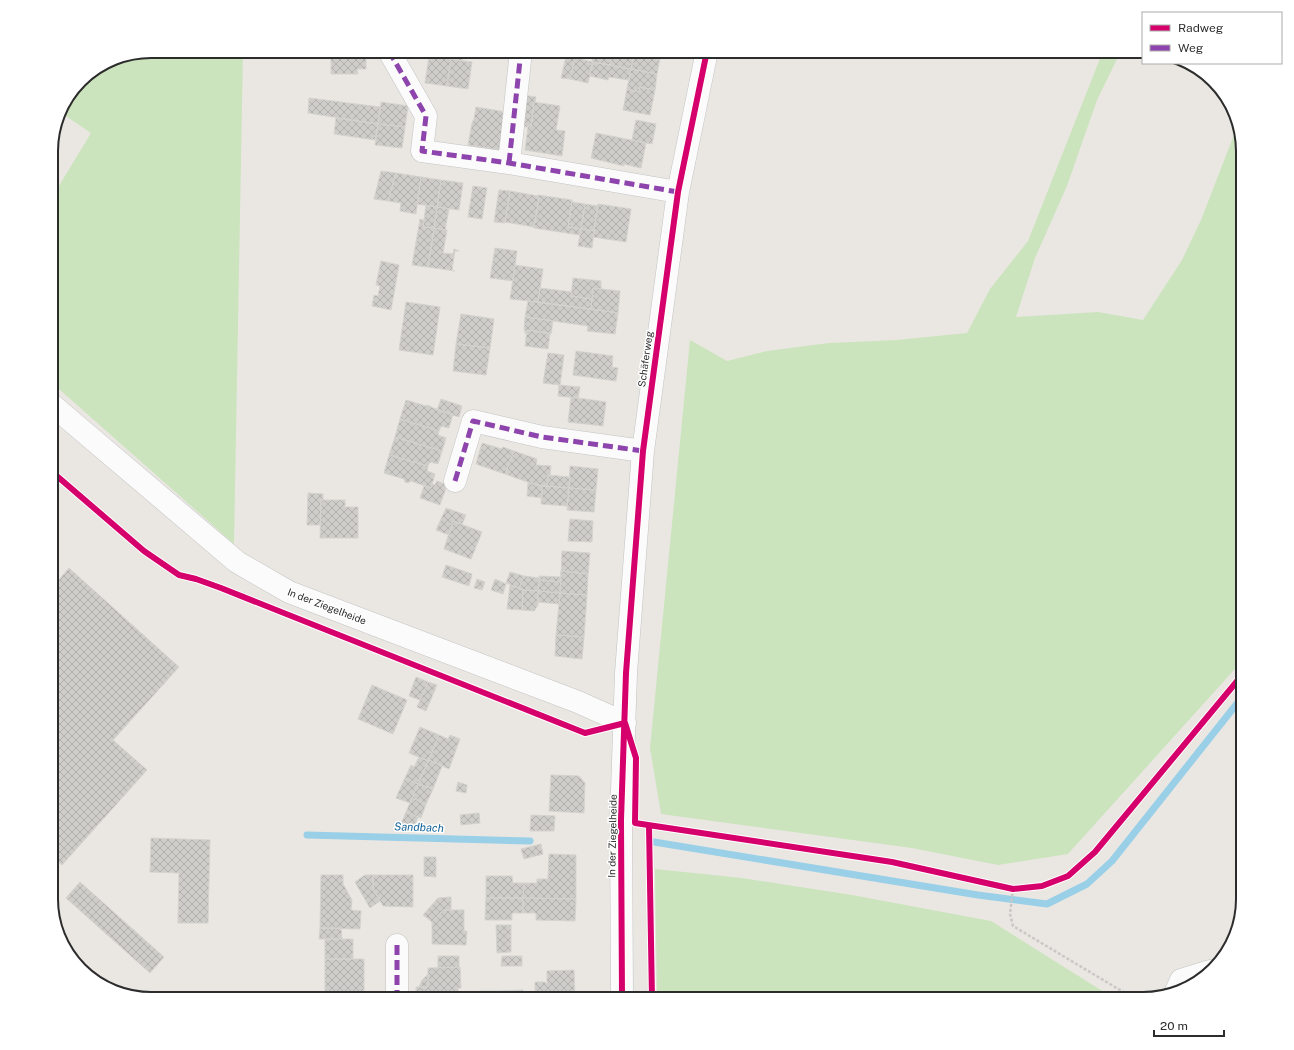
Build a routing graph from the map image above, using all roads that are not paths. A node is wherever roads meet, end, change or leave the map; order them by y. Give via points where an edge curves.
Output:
1 (393, 58) edge
2 (520, 58) edge
3 (706, 58) edge
4 (509, 162) junction
5 (678, 192) junction
6 (58, 410) edge
7 (643, 451) junction
8 (455, 481) dead end
9 (626, 673) joint
10 (625, 723) junction
11 (397, 945) dead end
12 (1194, 976) edge
13 (1179, 984) edge
14 (397, 992) edge
15 (622, 992) edge

1 - 4 street via 426,116 422,150
2 - 4 street
3 - 5 street, Schäferweg
4 - 5 street
5 - 7 street, Schäferweg
6 - 10 street, In der Ziegelheide via 237,562 289,592 578,702
7 - 8 street via 542,437 473,421
7 - 9 street, Schäferweg
9 - 10 street, In der Ziegelheide
10 - 15 street, In der Ziegelheide via 621,820
11 - 14 street
12 - 13 street via 1181,980

